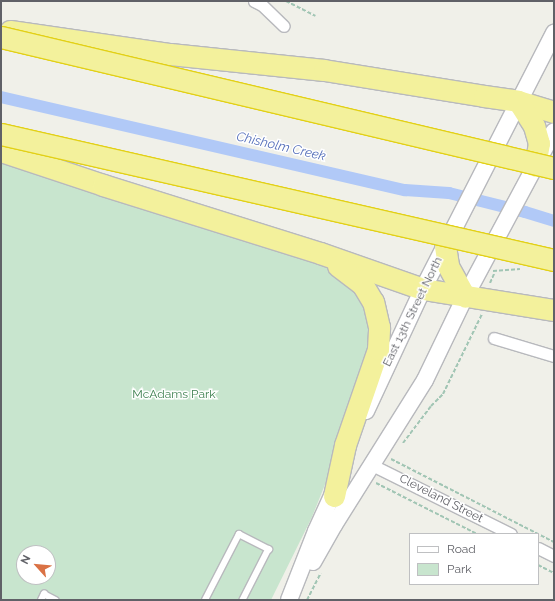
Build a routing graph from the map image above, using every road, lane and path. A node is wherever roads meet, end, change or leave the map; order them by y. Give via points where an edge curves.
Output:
1 (254, 1) edge
2 (286, 1) edge
3 (315, 16) dead end
4 (284, 26) dead end
5 (1, 30) edge
6 (554, 33) edge
7 (1, 37) edge
8 (518, 100) junction
9 (554, 112) edge
10 (554, 132) edge
11 (1, 134) edge
12 (1, 151) edge
13 (545, 167) edge
14 (445, 246) junction
15 (320, 253) junction
16 (554, 260) edge
17 (423, 289) junction
18 (465, 297) junction
19 (554, 310) edge
20 (494, 338) dead end
21 (554, 356) edge
22 (392, 459) dead end
23 (372, 465) junction
24 (376, 483) dead end
25 (334, 496) junction
26 (475, 533) edge
27 (509, 533) edge
28 (536, 533) edge
29 (539, 534) edge
30 (554, 542) edge
31 (539, 548) edge
32 (554, 556) edge
33 (539, 566) edge
34 (554, 573) edge
35 (41, 600) edge
36 (56, 600) edge
37 (205, 600) edge
38 (243, 600) edge
39 (291, 600) edge

1 - 4 street via 262,5
2 - 3 path
5 - 8 highway via 170,54 324,70
6 - 8 main road, East 13th Street North
7 - 13 highway, bridge
8 - 9 highway
8 - 13 highway via 534,126
8 - 14 main road, East 13th Street North
10 - 13 main road, East 13th Street North
11 - 16 highway, bridge
12 - 15 highway
13 - 18 main road, East 13th Street North via 492,249
14 - 17 main road, East 13th Street North
14 - 18 highway via 448,266
15 - 17 highway
15 - 25 highway via 362,284 373,302 379,327 378,349 345,444
17 - 18 highway
17 - 25 main road, East 13th Street North via 370,400
18 - 19 highway
18 - 23 main road, East 13th Street North via 425,380
20 - 21 street
22 - 28 path
23 - 27 street, Cleveland Street
23 - 39 main road, East 13th Street North
24 - 26 path
25 - 39 main road, East 13th Street North via 316,531
29 - 30 path
31 - 32 street
33 - 34 path
35 - 36 lane via 44,594
37 - 38 lane via 239,534 269,549

